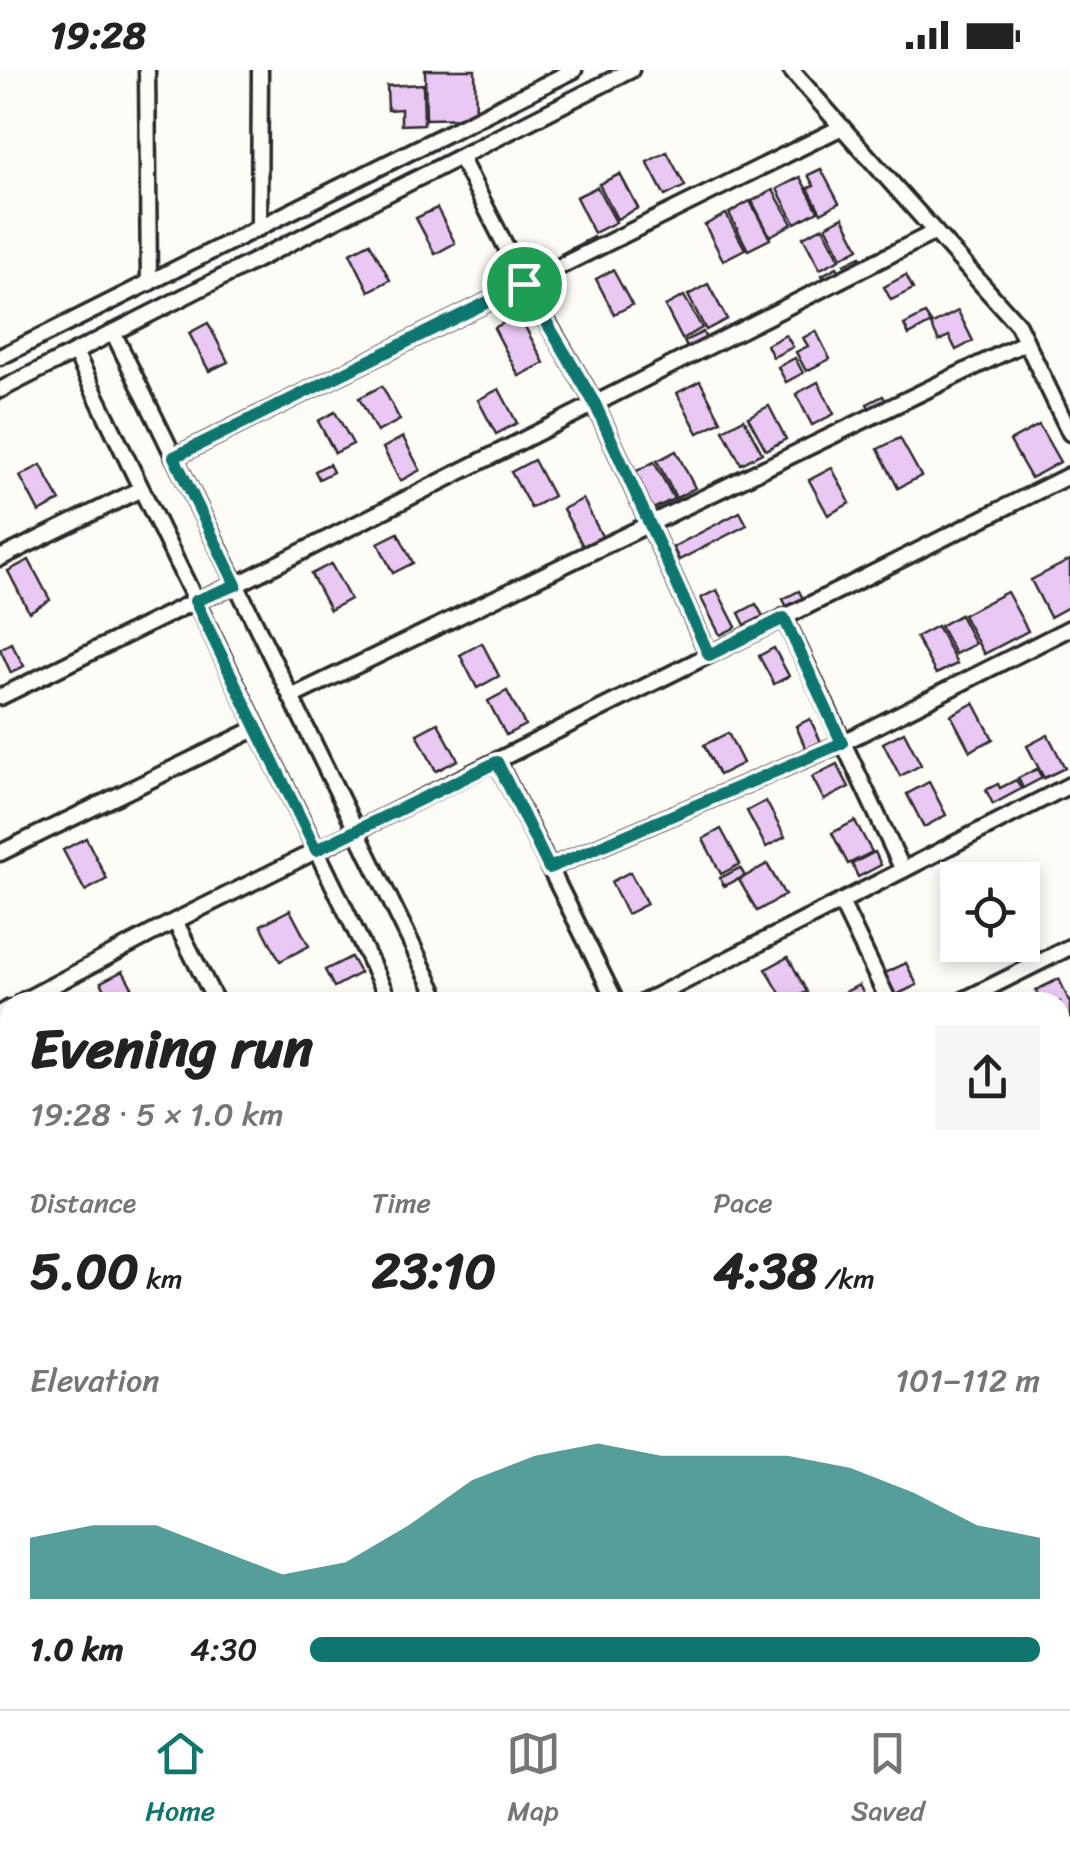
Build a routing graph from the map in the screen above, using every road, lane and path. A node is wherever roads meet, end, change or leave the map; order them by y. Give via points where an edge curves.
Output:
1 (147, 70) edge
2 (260, 70) edge
3 (574, 70) edge
4 (631, 70) edge
5 (791, 70) edge
6 (842, 128) junction
7 (460, 157) junction
8 (258, 228) junction
9 (935, 232) junction
10 (148, 283) junction
11 (524, 284) junction
12 (113, 332) junction
13 (1026, 342) junction
14 (74, 352) junction
15 (0, 357) edge
16 (0, 390) edge
17 (595, 404) junction
18 (1070, 433) edge
19 (174, 457) junction
20 (1070, 474) edge
21 (141, 489) junction
22 (648, 524) junction
23 (0, 558) edge
24 (236, 585) junction
25 (195, 601) junction
26 (784, 618) junction
27 (1070, 628) edge
28 (709, 655) junction
29 (0, 697) edge
30 (291, 697) junction
31 (257, 728) junction
32 (842, 743) junction
33 (497, 762) junction
34 (1070, 785) edge
35 (356, 832) junction
36 (316, 850) junction
37 (0, 854) edge
38 (549, 868) junction
39 (903, 870) junction
40 (841, 902) junction
41 (175, 920) junction
42 (1070, 947) edge
43 (40, 992) edge
44 (211, 992) edge
45 (385, 992) edge
46 (435, 992) edge
47 (611, 992) edge
48 (664, 992) edge
49 (885, 992) edge
50 (980, 992) edge

1 - 10 street
2 - 8 street
3 - 8 street
4 - 7 street
5 - 6 street
6 - 9 street
6 - 11 street
7 - 11 street
7 - 12 street
8 - 10 street
9 - 13 street
9 - 17 street
10 - 15 street
11 - 17 street
11 - 19 street
12 - 14 street
12 - 19 street
13 - 18 street
13 - 22 street
14 - 16 street
14 - 21 street
17 - 22 street
17 - 24 street
19 - 24 street
20 - 26 street
21 - 23 street
21 - 25 street
22 - 28 street
22 - 30 street
24 - 25 street
24 - 30 street
25 - 29 street
25 - 31 street
26 - 28 street
26 - 32 street
27 - 32 street
28 - 33 street
30 - 35 street
31 - 36 street
31 - 37 street
32 - 38 street
32 - 39 street
33 - 35 street
33 - 38 street
34 - 39 street
35 - 36 street
35 - 46 street
36 - 41 street
36 - 45 street
38 - 47 street
39 - 40 street
40 - 48 street
40 - 49 street
41 - 43 street
41 - 44 street
42 - 50 street

